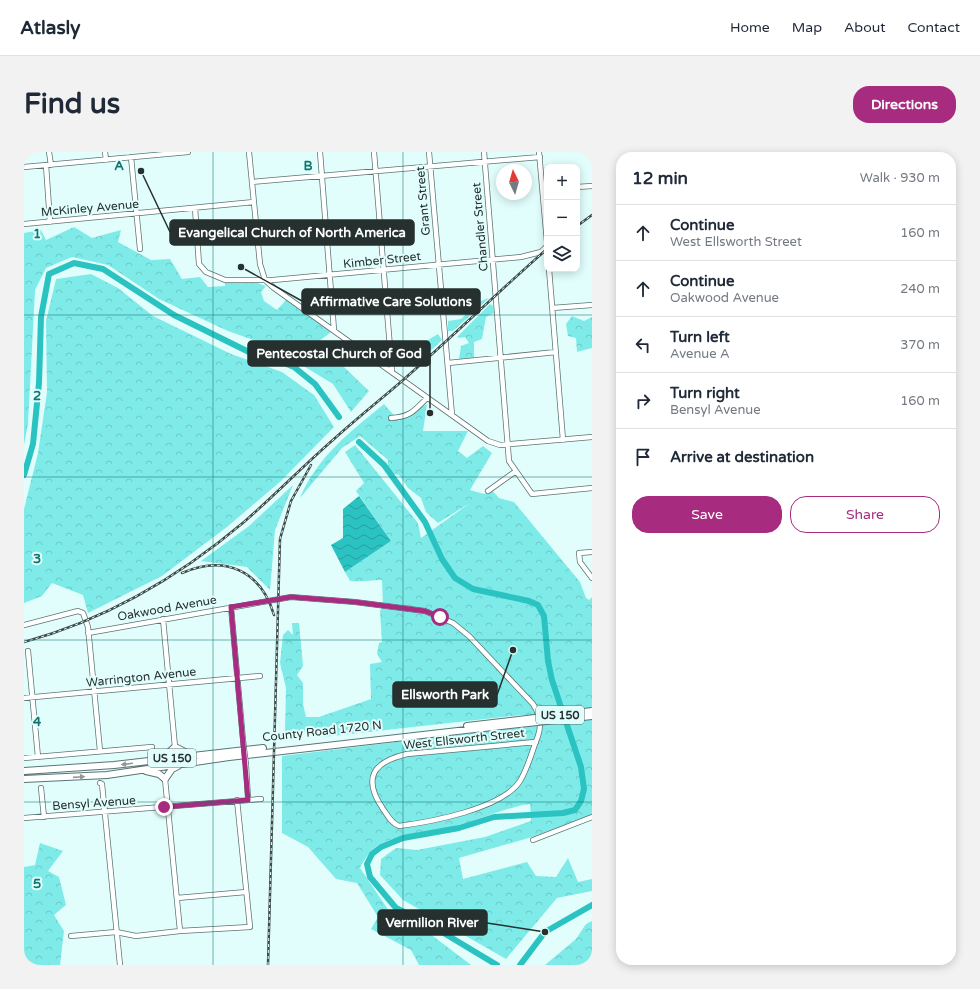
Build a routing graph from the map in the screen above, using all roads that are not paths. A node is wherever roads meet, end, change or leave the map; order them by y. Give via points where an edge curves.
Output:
1 (49, 152) edge
2 (105, 152) edge
3 (188, 152) edge
4 (249, 152) edge
5 (320, 152) edge
6 (374, 152) edge
7 (429, 152) edge
8 (484, 152) edge
9 (163, 153) edge
10 (540, 154) edge
11 (131, 157) junction
12 (106, 160) junction
13 (485, 162) junction
14 (48, 165) junction
15 (431, 166) junction
16 (24, 167) edge
17 (376, 172) junction
18 (322, 176) junction
19 (252, 182) junction
20 (544, 183) edge
21 (592, 186) edge
22 (580, 188) edge
23 (545, 200) edge
24 (254, 202) junction
25 (195, 208) junction
26 (137, 214) junction
27 (50, 222) junction
28 (24, 224) edge
29 (547, 236) edge
30 (140, 249) dead end
31 (544, 249) edge
32 (493, 260) junction
33 (439, 264) junction
34 (384, 270) junction
35 (549, 272) edge
36 (330, 275) junction
37 (265, 280) junction
38 (592, 305) edge
39 (552, 308) junction
40 (334, 330) junction
41 (556, 352) junction
42 (502, 358) junction
43 (448, 363) junction
44 (392, 372) junction
45 (427, 398) junction
46 (452, 415) junction
47 (391, 418) dead end
48 (592, 437) edge
49 (563, 440) junction
50 (508, 444) junction
51 (516, 471) junction
52 (592, 488) edge
53 (488, 491) dead end
54 (592, 552) edge
55 (592, 578) edge
56 (355, 602) joint
57 (231, 607) junction
58 (163, 619) junction
59 (24, 625) edge
60 (88, 633) junction
61 (28, 651) dead end
62 (260, 676) dead end
63 (238, 678) junction
64 (168, 684) junction
65 (94, 692) junction
66 (33, 697) junction
67 (24, 698) edge
68 (592, 711) edge
69 (592, 716) edge
70 (527, 721) junction
71 (536, 742) junction
72 (152, 746) dead end
73 (174, 747) junction
74 (100, 751) junction
75 (38, 756) junction
76 (196, 756) junction
77 (24, 758) edge
78 (145, 762) junction
79 (185, 763) junction
80 (24, 770) edge
81 (139, 771) junction
82 (24, 779) edge
83 (165, 779) junction
84 (100, 783) dead end
85 (41, 788) dead end
86 (262, 799) dead end
87 (237, 800) junction
88 (248, 800) junction
89 (168, 806) junction
90 (105, 812) junction
91 (44, 817) junction
92 (592, 817) edge
93 (24, 818) edge
94 (533, 840) dead end
95 (246, 892) junction
96 (177, 898) junction
97 (180, 931) junction
98 (116, 932) junction
99 (71, 936) dead end
100 (120, 965) edge

1 - 14 street
2 - 12 street
3 - 9 street
4 - 19 street
5 - 18 street
6 - 17 street
7 - 15 street, Grant Street
8 - 13 street, Chandler Street
9 - 11 street
10 - 13 street
10 - 20 street
11 - 12 street
11 - 26 street
12 - 14 street
13 - 15 street
13 - 32 street, Chandler Street
14 - 16 street
14 - 27 street
15 - 17 street
15 - 33 street, Grant Street
17 - 18 street
17 - 34 street
18 - 19 street
18 - 36 street
19 - 24 street
21 - 22 street
23 - 29 street
24 - 25 street, McKinley Avenue
24 - 37 street via 260,264
25 - 26 street, McKinley Avenue
25 - 37 street, Kimber Street via 199,264 206,272 225,280
26 - 27 street, McKinley Avenue
26 - 30 street
27 - 28 street, McKinley Avenue
31 - 32 street, Kimber Street via 520,257
32 - 33 street, Kimber Street
32 - 42 street, Chandler Street
33 - 34 street, Kimber Street
33 - 43 street, Grant Street
34 - 36 street, Kimber Street
34 - 44 street
35 - 39 street
36 - 37 street, Kimber Street
36 - 40 street
37 - 40 street
38 - 39 street
39 - 41 street
40 - 44 street
41 - 42 street
41 - 49 street
42 - 43 street
42 - 50 street, Chandler Street
43 - 46 street, Grant Street
44 - 45 street
45 - 46 street
45 - 47 street via 414,412 403,417
46 - 50 street via 488,441 494,444
48 - 49 street
49 - 50 street
50 - 51 street, Chandler Street via 510,461
51 - 52 street, Chandler Street via 532,494
51 - 53 street
54 - 55 street via 579,553 580,562
56 - 57 street, Oakwood Avenue via 291,597
56 - 71 street, West Ellsworth Street via 425,611 453,623 469,636 538,711 540,727
57 - 58 street, Oakwood Avenue
57 - 63 street
58 - 60 street, Oakwood Avenue
58 - 64 street
59 - 60 street via 78,611 85,616
60 - 65 street
61 - 66 street
62 - 63 street, Warrington Avenue
63 - 64 street, Warrington Avenue
63 - 88 street, bridge
64 - 65 street, Warrington Avenue
64 - 73 street
65 - 66 street, Warrington Avenue
65 - 74 street
66 - 67 street, Warrington Avenue
66 - 75 street
68 - 70 main road, US 150, bridge
69 - 70 main road, US 150, bridge
70 - 76 main road, County Road 1720 N / US 150
70 - 79 main road, County Road 1720 N / US 150
71 - 71 street, West Ellsworth Street via 407,754 390,758 380,765 373,776 373,791 393,824 399,826 458,814 484,806 511,791 519,782
72 - 74 street
73 - 76 main road
73 - 78 main road via 165,756
74 - 75 street
75 - 77 street
76 - 78 main road, County Road 1720 N / US 150
78 -> 80 main road, County Road 1720 N / US 150 via 70,769
79 - 81 main road, US 150
79 - 83 main road via 172,769
82 -> 81 main road, US 150
81 - 83 main road via 159,774
83 - 89 street
84 - 90 street
85 - 91 street
86 - 88 street, Bensyl Avenue
87 - 88 street, Bensyl Avenue
87 - 89 street, Bensyl Avenue
87 - 95 street
89 - 90 street, Bensyl Avenue
89 - 96 street
90 - 91 street, Bensyl Avenue
90 - 98 street
91 - 93 street, Bensyl Avenue
92 - 94 street
95 - 96 street
95 - 97 street via 250,927
96 - 97 street
97 - 98 street via 136,936
98 - 99 street
98 - 100 street

